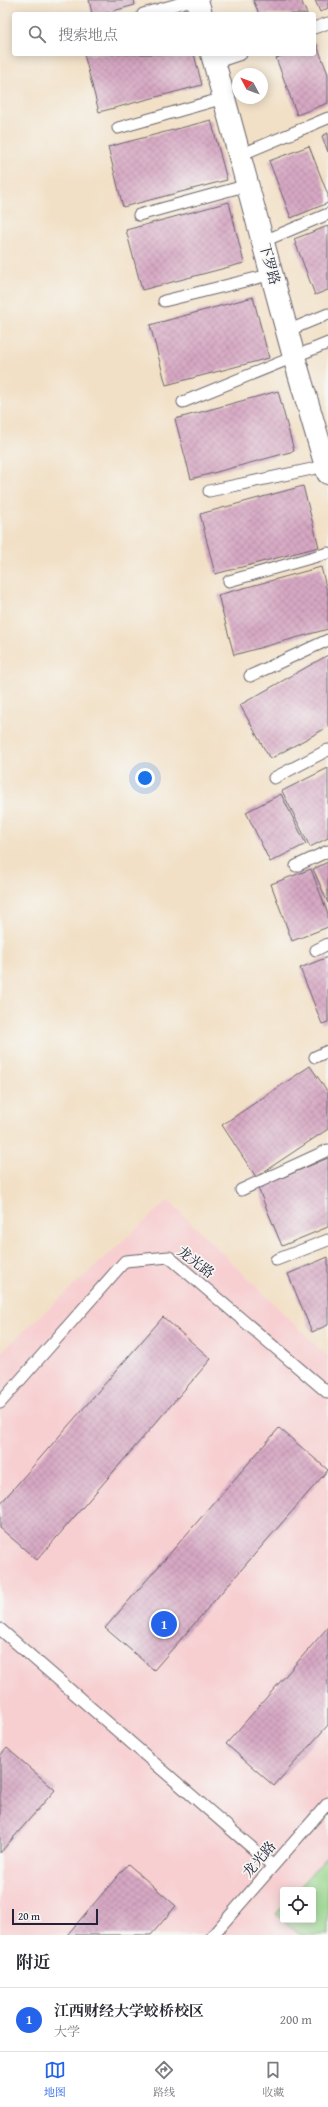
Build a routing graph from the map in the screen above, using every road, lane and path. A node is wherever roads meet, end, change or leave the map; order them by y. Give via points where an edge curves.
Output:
1 (192, 0) edge
2 (197, 0) edge
3 (150, 12) edge
4 (200, 12) edge
5 (328, 23) edge
6 (316, 27) edge
7 (230, 56) edge
8 (213, 59) edge
9 (224, 98) junction
10 (328, 118) edge
11 (118, 128) dead end
12 (240, 155) junction
13 (248, 185) junction
14 (328, 214) edge
15 (138, 216) dead end
16 (264, 240) junction
17 (273, 274) junction
18 (164, 301) dead end
19 (328, 314) edge
20 (287, 331) junction
21 (328, 343) edge
22 (294, 357) junction
23 (183, 402) dead end
24 (323, 432) edge
25 (327, 470) edge
26 (209, 491) dead end
27 (328, 553) edge
28 (229, 581) dead end
29 (328, 640) edge
30 (250, 676) dead end
31 (328, 750) edge
32 (274, 778) dead end
33 (328, 851) edge
34 (296, 866) dead end
35 (328, 944) edge
36 (316, 950) dead end
37 (328, 1052) edge
38 (315, 1057) dead end
39 (328, 1150) edge
40 (241, 1190) dead end
41 (328, 1240) edge
42 (276, 1260) dead end
43 (328, 1393) edge
44 (0, 1403) edge
45 (0, 1628) edge
46 (328, 1803) edge
47 (273, 1866) junction
48 (213, 1935) edge

1 - 3 lane
2 - 4 street
5 - 6 lane
7 - 8 lane
8 - 9 street, 下罗路
9 - 11 lane
9 - 12 street, 下罗路
10 - 12 lane
12 - 13 street, 下罗路
13 - 15 lane
13 - 16 street, 下罗路
14 - 16 lane
16 - 17 street, 下罗路
17 - 18 lane
17 - 20 street, 下罗路
19 - 20 lane
20 - 22 street, 下罗路
21 - 22 lane
22 - 23 lane
22 - 24 street, 下罗路
24 - 25 street, 下罗路
25 - 26 lane
27 - 28 lane
29 - 30 lane
31 - 32 lane
33 - 34 lane
35 - 36 lane
37 - 38 lane
39 - 40 lane
41 - 42 lane
43 - 44 lane, 龙光路 via 169,1257 124,1261
45 - 47 lane
46 - 47 lane, 龙光路
47 - 48 lane, 龙光路

